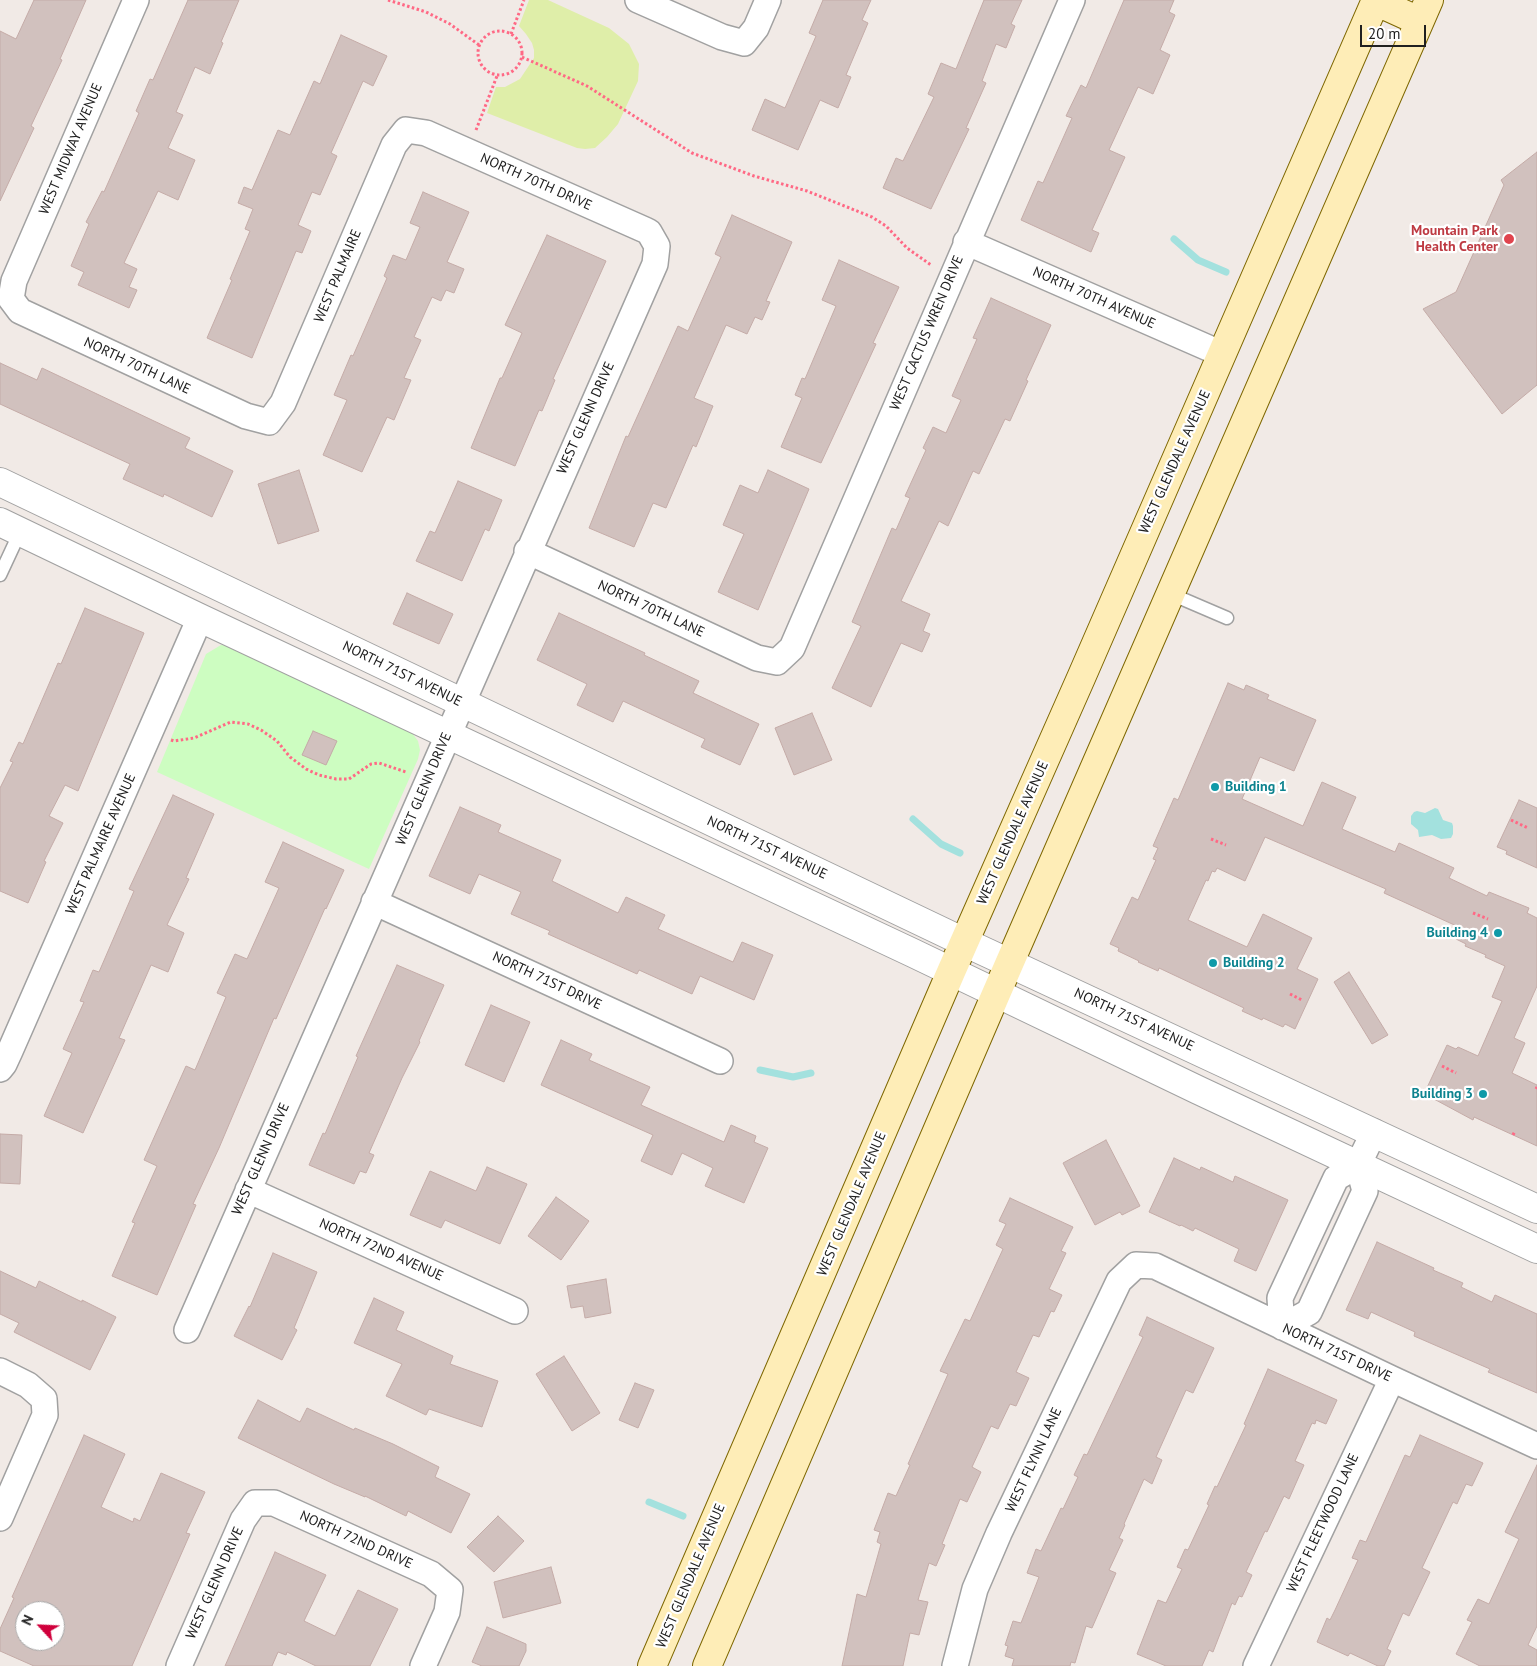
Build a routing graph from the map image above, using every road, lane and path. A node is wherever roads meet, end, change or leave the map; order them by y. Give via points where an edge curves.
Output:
1 (136, 0) edge
2 (388, 0) edge
3 (524, 0) edge
4 (638, 0) edge
5 (768, 0) edge
6 (1072, 0) edge
7 (1375, 0) edge
8 (1424, 11) edge
9 (511, 34) junction
10 (479, 45) junction
11 (522, 57) junction
12 (497, 76) junction
13 (406, 130) joint
14 (468, 152) junction
15 (966, 242) junction
16 (658, 246) joint
17 (934, 267) dead end
18 (10, 299) joint
19 (1222, 354) junction
20 (269, 422) joint
21 (0, 482) edge
22 (10, 527) edge
23 (527, 551) junction
24 (0, 575) edge
25 (1171, 594) junction
26 (200, 618) junction
27 (1227, 618) dead end
28 (776, 662) joint
29 (461, 702) junction
30 (448, 733) junction
31 (149, 734) junction
32 (427, 782) junction
33 (1511, 820) dead end
34 (1528, 828) dead end
35 (1212, 838) dead end
36 (1226, 845) dead end
37 (374, 902) junction
38 (1473, 913) dead end
39 (1488, 919) dead end
40 (964, 942) junction
41 (1011, 963) junction
42 (951, 972) junction
43 (996, 994) junction
44 (1290, 994) dead end
45 (1302, 1000) dead end
46 (720, 1061) dead end
47 (1442, 1066) dead end
48 (0, 1068) edge
49 (1456, 1073) dead end
50 (1374, 1132) junction
51 (1358, 1166) junction
52 (248, 1190) junction
53 (1537, 1209) edge
54 (1537, 1249) edge
55 (1136, 1265) joint
56 (516, 1311) dead end
57 (1282, 1328) junction
58 (186, 1330) dead end
59 (0, 1372) edge
60 (1392, 1379) junction
61 (1537, 1446) edge
62 (255, 1503) joint
63 (0, 1518) edge
64 (179, 1666) edge
65 (423, 1666) edge
66 (652, 1666) edge
67 (707, 1666) edge
68 (955, 1666) edge
69 (1256, 1666) edge

1 - 18 street, WEST MIDWAY AVENUE via 14,281
2 - 10 path via 426,12
3 - 9 path
4 - 5 street via 722,37 744,43 756,28
6 - 15 street, WEST CACTUS WREN DRIVE
7 - 8 main road
7 - 19 main road, WEST GLENDALE AVENUE
8 - 25 main road
9 - 10 path via 503,31 491,33
9 - 11 path via 521,45
10 - 12 path via 481,65 485,71
11 - 12 path via 511,73
11 - 17 path via 588,86 692,153 754,176 808,191 872,217
12 - 14 path
13 - 14 street, NORTH 70TH DRIVE via 426,133
13 - 20 street, WEST PALMAIRE via 394,145 283,403
14 - 16 street, NORTH 70TH DRIVE via 649,232
15 - 19 street, NORTH 70TH AVENUE
15 - 28 street, WEST CACTUS WREN DRIVE via 792,648
16 - 23 street, WEST GLENN DRIVE via 654,264
18 - 20 street, NORTH 70TH LANE via 20,311 246,416
19 - 40 main road, WEST GLENDALE AVENUE
21 - 29 street, NORTH 71ST AVENUE
22 - 24 lane
22 - 26 street
23 - 28 street, NORTH 70TH LANE via 757,658
23 - 29 street, WEST GLENN DRIVE
25 - 27 lane
25 - 41 main road
26 - 30 street
26 - 31 street, WEST PALMAIRE AVENUE
29 - 30 street, WEST GLENN DRIVE
29 - 40 street, NORTH 71ST AVENUE
30 - 32 street, WEST GLENN DRIVE
30 - 42 street
31 - 32 path via 174,742 194,738 231,722 248,724 277,741 290,757 319,775 349,779 371,764 379,763
31 - 48 street, WEST PALMAIRE AVENUE via 10,1052
32 - 37 street, WEST GLENN DRIVE
33 - 34 path
35 - 36 path
37 - 46 street, NORTH 71ST DRIVE
37 - 52 street, WEST GLENN DRIVE
38 - 39 path
40 - 41 street, NORTH 71ST AVENUE
40 - 42 main road, WEST GLENDALE AVENUE
41 - 43 main road
41 - 50 street, NORTH 71ST AVENUE
42 - 43 street
42 - 66 main road, WEST GLENDALE AVENUE
43 - 51 street
43 - 67 main road
44 - 45 path
47 - 49 path
50 - 51 street
50 - 53 street, NORTH 71ST AVENUE
51 - 54 street
51 - 57 street via 1365,1191 1309,1312
52 - 56 street, NORTH 72ND AVENUE
52 - 58 street, WEST GLENN DRIVE
55 - 57 street, NORTH 71ST DRIVE via 1155,1266
55 - 68 street, WEST FLYNN LANE via 1118,1281 999,1533 976,1589
57 - 60 street, NORTH 71ST DRIVE
59 - 63 street via 28,1385 44,1399 45,1415
60 - 61 street, NORTH 71ST DRIVE
60 - 69 street, WEST FLEETWOOD LANE
62 - 64 street, WEST GLENN DRIVE via 243,1520
62 - 65 street, NORTH 72ND DRIVE via 274,1503 432,1574 450,1590 446,1612

